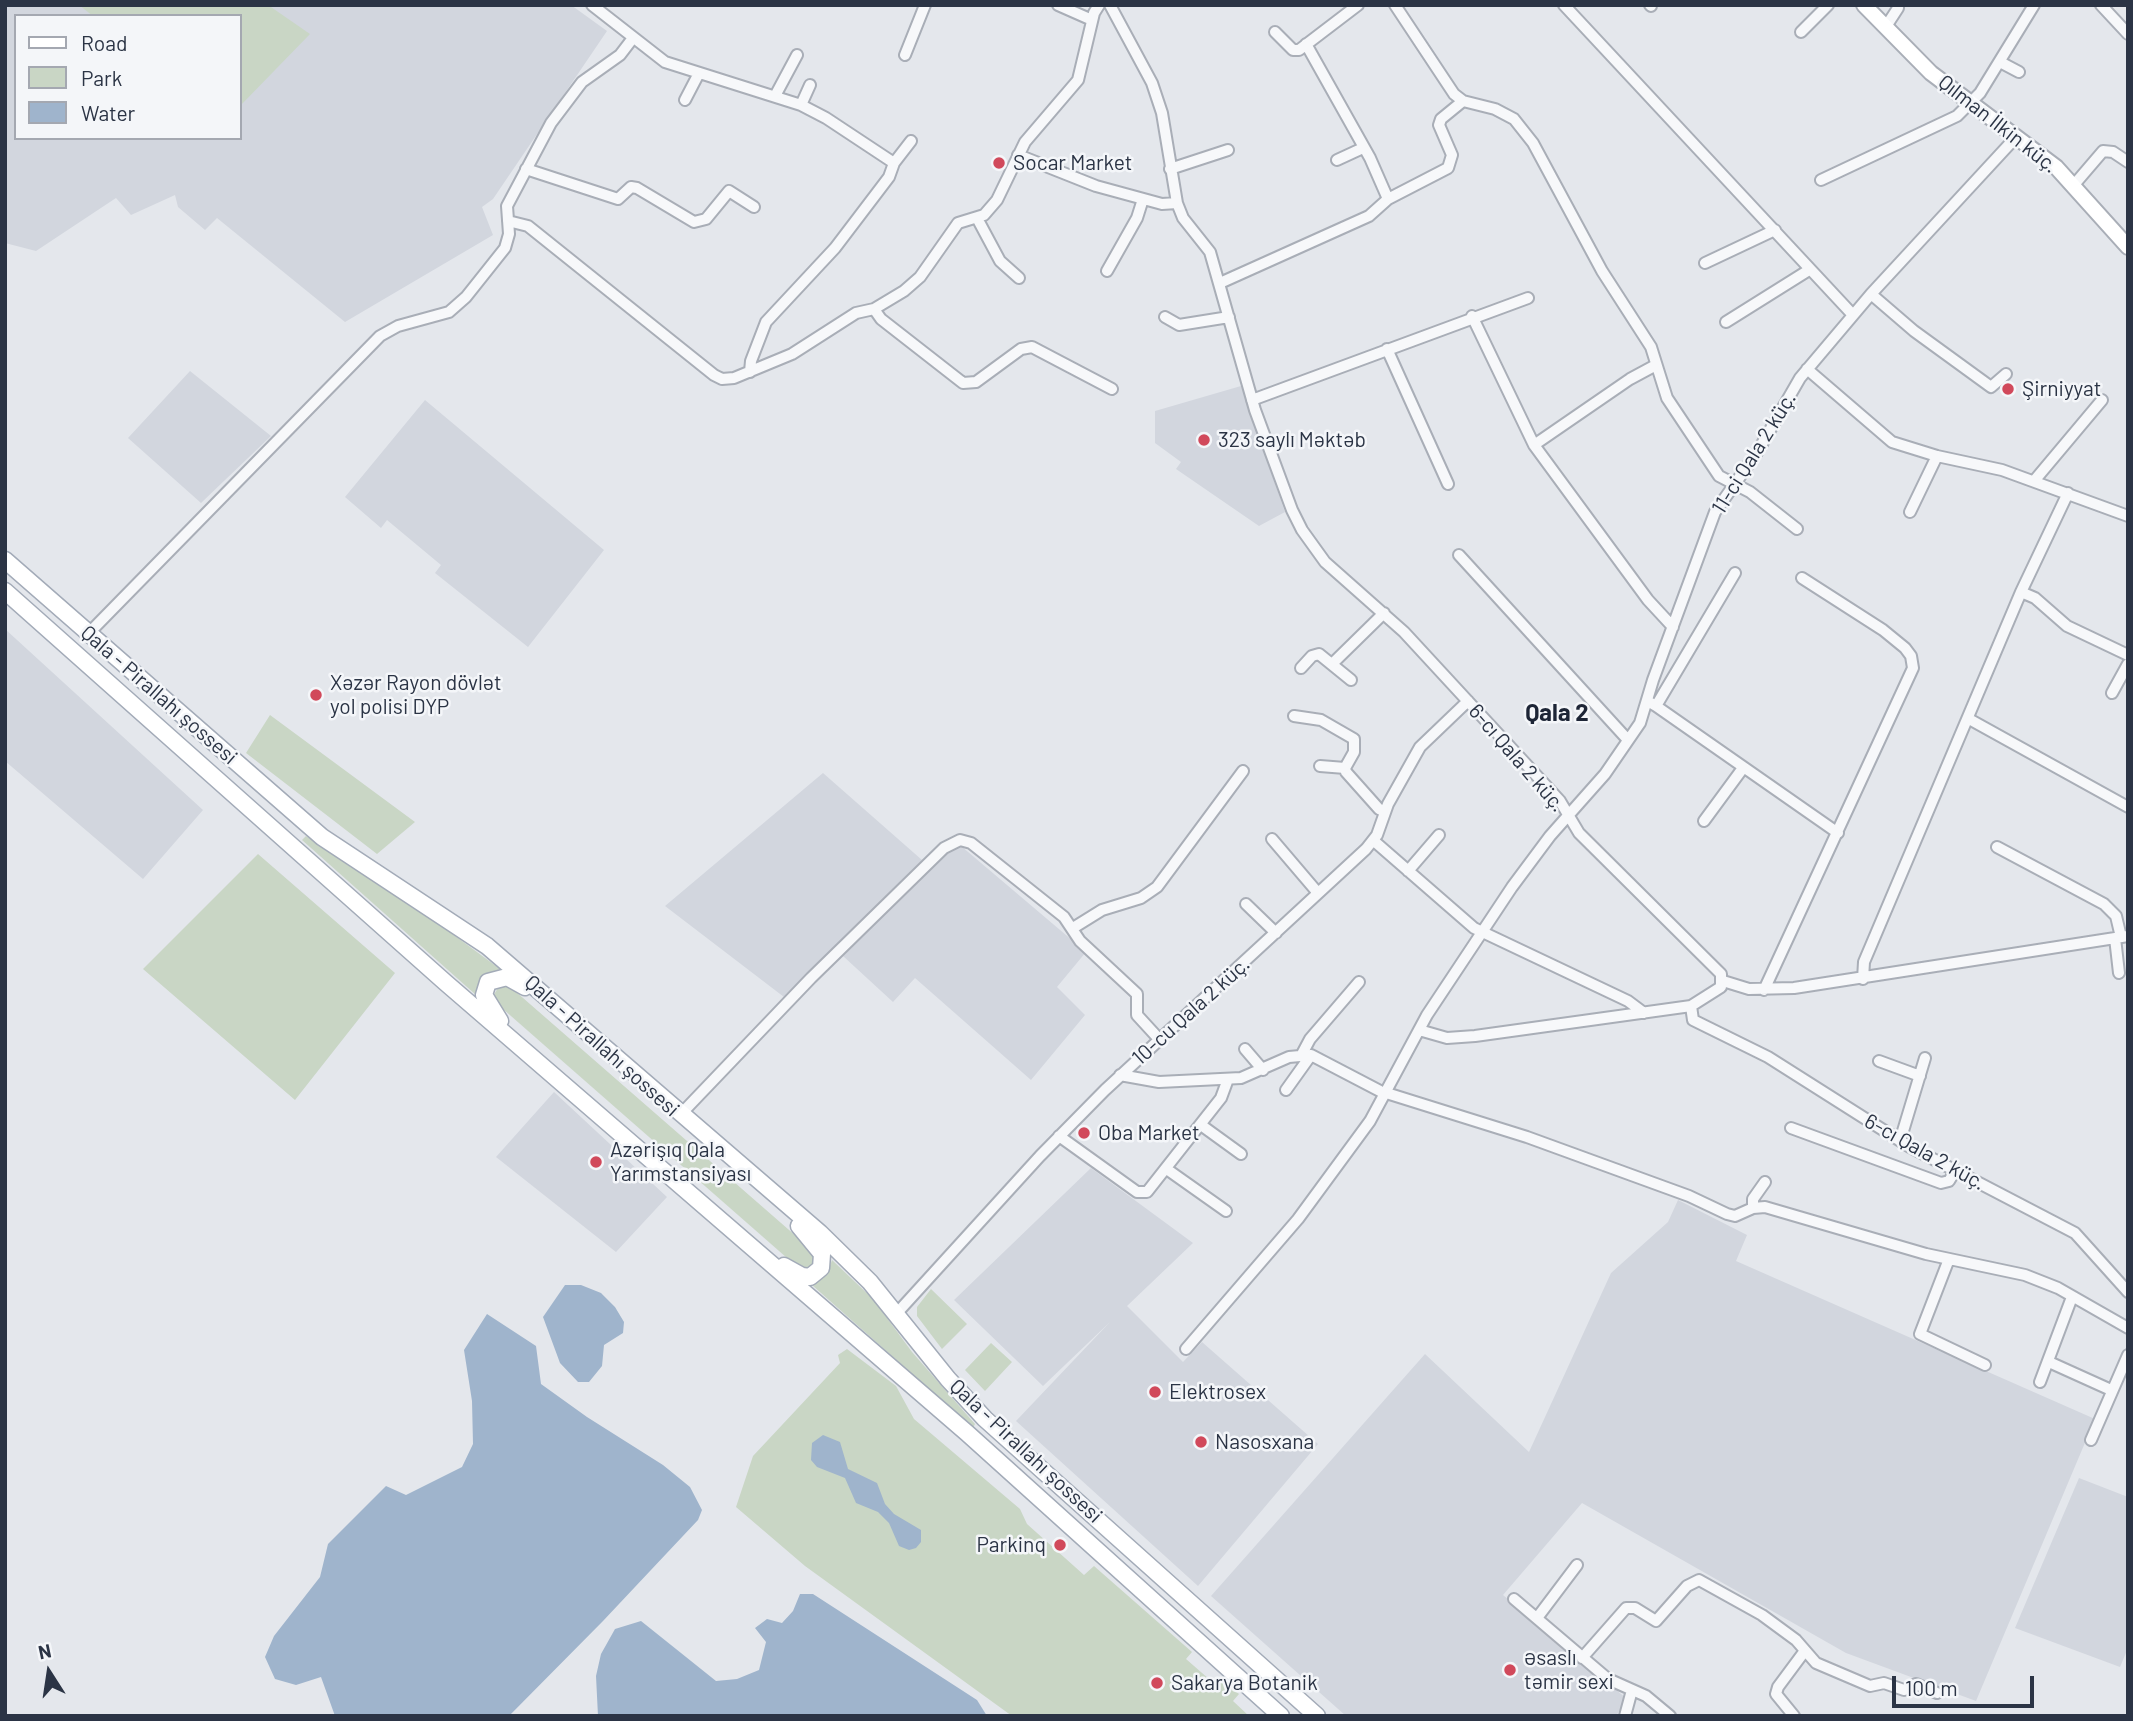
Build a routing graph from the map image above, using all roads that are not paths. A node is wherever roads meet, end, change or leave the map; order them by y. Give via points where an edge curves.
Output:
1 (592, 5) edge
2 (925, 5) edge
3 (1058, 5) edge
4 (1099, 5) edge
5 (1110, 5) edge
6 (1358, 5) edge
7 (1395, 5) edge
8 (1564, 5) edge
9 (1828, 5) edge
10 (1864, 5) edge
11 (2034, 5) edge
12 (2101, 5) edge
13 (1898, 8) dead end
14 (1092, 20) junction
15 (1885, 28) junction
16 (1275, 32) dead end
17 (1801, 32) dead end
18 (2128, 34) edge
19 (634, 37) junction
20 (1306, 44) junction
21 (797, 55) dead end
22 (905, 55) dead end
23 (2000, 62) junction
24 (2019, 72) dead end
25 (698, 75) junction
26 (810, 85) dead end
27 (775, 96) junction
28 (685, 100) dead end
29 (1463, 102) junction
30 (1972, 103) junction
31 (801, 105) junction
32 (2017, 136) junction
33 (911, 141) dead end
34 (1363, 148) junction
35 (1228, 150) dead end
36 (1018, 155) junction
37 (1337, 160) dead end
38 (2128, 162) edge
39 (894, 163) junction
40 (526, 169) junction
41 (1170, 169) junction
42 (1821, 180) dead end
43 (2073, 186) junction
44 (1388, 199) junction
45 (1143, 200) junction
46 (1177, 203) junction
47 (754, 207) dead end
48 (977, 218) junction
49 (509, 221) junction
50 (1775, 230) junction
51 (2128, 247) edge
52 (1704, 263) dead end
53 (1809, 270) junction
54 (1107, 271) dead end
55 (1019, 278) dead end
56 (1220, 283) junction
57 (1871, 294) junction
58 (1528, 298) dead end
59 (874, 309) junction
60 (1853, 315) junction
61 (1472, 316) junction
62 (1165, 317) dead end
63 (1229, 317) junction
64 (1726, 322) dead end
65 (1387, 349) junction
66 (1656, 365) junction
67 (1807, 369) junction
68 (750, 372) junction
69 (2006, 374) dead end
70 (1112, 389) dead end
71 (1252, 400) junction
72 (2102, 400) dead end
73 (1534, 445) junction
74 (1937, 456) junction
75 (2034, 481) junction
76 (1448, 484) dead end
77 (1734, 485) junction
78 (2068, 493) junction
79 (1910, 513) dead end
80 (2128, 516) edge
81 (1797, 529) dead end
82 (1459, 555) dead end
83 (5, 561) edge
84 (1735, 573) dead end
85 (1802, 578) dead end
86 (5, 591) edge
87 (2021, 592) junction
88 (1384, 613) junction
89 (1673, 626) junction
90 (89, 634) junction
91 (2128, 655) edge
92 (1332, 664) junction
93 (2128, 664) edge
94 (1301, 668) dead end
95 (1351, 680) dead end
96 (2112, 693) dead end
97 (1468, 701) junction
98 (1652, 704) junction
99 (1294, 716) dead end
100 (1969, 719) junction
101 (1628, 740) junction
102 (1320, 766) dead end
103 (1345, 768) junction
104 (1743, 768) junction
105 (1243, 771) dead end
106 (2128, 807) edge
107 (1384, 811) junction
108 (1568, 816) junction
109 (1704, 821) dead end
110 (1838, 833) junction
111 (1439, 835) dead end
112 (1272, 839) dead end
113 (1374, 841) junction
114 (1997, 847) dead end
115 (1408, 871) junction
116 (1318, 893) junction
117 (1246, 904) dead end
118 (1073, 928) junction
119 (1276, 933) junction
120 (1482, 933) junction
121 (2121, 937) edge
122 (2119, 973) dead end
123 (1863, 979) junction
124 (1723, 981) junction
125 (1359, 982) dead end
126 (1764, 990) junction
127 (1690, 1006) junction
128 (1644, 1013) junction
129 (573, 1021) junction
130 (1419, 1030) junction
131 (1159, 1039) junction
132 (1245, 1049) dead end
133 (1307, 1054) junction
134 (530, 1056) junction
135 (1925, 1058) dead end
136 (1879, 1061) dead end
137 (1263, 1070) junction
138 (1120, 1075) junction
139 (1920, 1076) junction
140 (1228, 1079) junction
141 (1286, 1090) dead end
142 (1387, 1094) junction
143 (680, 1115) junction
144 (1202, 1125) junction
145 (1791, 1128) dead end
146 (1059, 1136) junction
147 (1900, 1141) junction
148 (1241, 1154) dead end
149 (1168, 1170) junction
150 (1955, 1171) junction
151 (761, 1182) junction
152 (1765, 1182) dead end
153 (1753, 1208) junction
154 (1226, 1212) dead end
155 (719, 1220) junction
156 (1949, 1259) junction
157 (2128, 1292) edge
158 (2072, 1297) junction
159 (897, 1313) junction
160 (2128, 1328) edge
161 (1186, 1349) dead end
162 (2128, 1355) edge
163 (2049, 1362) junction
164 (1985, 1365) dead end
165 (2040, 1382) dead end
166 (2111, 1390) junction
167 (2091, 1440) dead end
168 (1577, 1565) dead end
169 (1514, 1599) dead end
170 (1536, 1618) junction
171 (1804, 1652) junction
172 (1582, 1658) junction
173 (1632, 1690) junction
174 (1937, 1693) dead end
175 (1281, 1716) edge
176 (1317, 1716) edge
177 (1625, 1716) edge
178 (1670, 1716) edge
179 (1794, 1716) edge

1 - 19 street
2 - 22 street
3 - 14 street
4 - 14 street
5 - 41 street, 6-cı Qala 2 küç. via 1152,83 1162,113
6 - 20 street
7 - 29 street via 1450,90
8 - 50 street
9 - 17 street
10 - 15 street, Qılman İlkin küç.
11 - 23 street
12 - 18 street
13 - 15 street
14 - 36 street via 1078,80
15 - 30 street, Qılman İlkin küç. via 1921,64
16 - 20 street via 1293,50
19 - 25 street via 665,62
19 - 40 street via 620,55 575,90
20 - 34 street
21 - 27 street
23 - 24 street
23 - 30 street
25 - 27 street
25 - 28 street
26 - 31 street
27 - 31 street
29 - 44 street via 1439,125 1452,155 1451,164
29 - 66 street via 1495,109 1525,131 1551,170 1602,271 1651,347
30 - 32 street, Qılman İlkin küç.
30 - 42 street via 1934,129
31 - 39 street
32 - 43 street, Qılman İlkin küç.
32 - 57 street, 11-ci Qala 2 küç.
33 - 39 street
34 - 37 street
34 - 44 street
35 - 41 street
36 - 45 street via 1068,177
36 - 48 street via 997,200
38 - 43 street via 2113,152 2103,152
39 - 68 street via 889,177 835,248 766,322
40 - 47 street via 618,200 631,187 637,188 694,222 706,219 729,191
40 - 49 street via 507,206
41 - 46 street, 6-cı Qala 2 küç.
43 - 51 street, Qılman İlkin küç.
44 - 56 street via 1369,216
45 - 46 street
45 - 54 street
46 - 56 street, 6-cı Qala 2 küç. via 1207,246
48 - 55 street via 1000,261
48 - 59 street via 958,223 917,280
49 - 68 street via 528,226 717,378
49 - 90 street via 505,248 457,306 439,317 398,326 380,336
50 - 52 street
50 - 53 street
53 - 60 street
53 - 64 street
56 - 63 street, 6-cı Qala 2 küç.
57 - 60 street, 11-ci Qala 2 küç.
57 - 69 street via 1991,387
58 - 61 street
59 - 68 street via 856,313 792,354
59 - 70 street via 963,383 976,382 1021,349 1032,347
60 - 67 street, 11-ci Qala 2 küç.
61 - 65 street
61 - 73 street
62 - 63 street via 1179,325
63 - 71 street, 6-cı Qala 2 küç.
65 - 71 street
65 - 76 street
66 - 73 street
66 - 77 street via 1676,415 1720,477
67 - 74 street via 1882,436
67 - 77 street, 11-ci Qala 2 küç.
71 - 88 street, 6-cı Qala 2 küç. via 1301,530 1325,562
72 - 75 street
73 - 89 street via 1647,600
74 - 75 street
74 - 79 street
75 - 78 street
77 - 81 street
77 - 89 street, 11-ci Qala 2 küç. via 1711,521
78 - 80 street
78 - 87 street
82 - 101 street
83 - 90 main road, Qala - Pirallahı şossesi
84 - 98 street
85 - 110 street via 1883,630 1905,648 1913,663
86 - 134 main road, Qala - Pirallahı şossesi
87 - 91 street via 2067,626
87 - 100 street
88 - 92 street
88 - 97 street, 6-cı Qala 2 küç.
89 - 98 street, 11-ci Qala 2 küç. via 1653,680
90 - 129 main road, Qala - Pirallahı şossesi via 322,837 467,930
92 - 94 street via 1315,654
92 - 95 street
93 - 96 street
97 - 107 street, 10-cu Qala 2 küç. via 1420,747
97 - 108 street, 6-cı Qala 2 küç. via 1554,794
98 - 101 street, 11-ci Qala 2 küç.
98 - 104 street
99 - 103 street via 1321,720 1354,739 1354,752
100 - 106 street
100 - 123 street via 1864,962
101 - 108 street, 11-ci Qala 2 küç.
102 - 103 street
103 - 107 street
104 - 109 street
104 - 110 street
105 - 118 street via 1157,887
107 - 113 street, 10-cu Qala 2 küç.
108 - 120 street, 11-ci Qala 2 küç.
108 - 124 street, 6-cı Qala 2 küç. via 1579,833 1714,966
110 - 126 street
111 - 115 street
112 - 116 street
113 - 115 street
113 - 116 street, 10-cu Qala 2 küç.
114 - 121 street via 2104,904 2116,916
115 - 120 street
116 - 119 street, 10-cu Qala 2 küç.
117 - 119 street
118 - 131 street via 1137,995 1137,1016
118 - 143 street via 971,843 953,842 811,978
119 - 131 street, 10-cu Qala 2 küç.
120 - 128 street via 1628,1000
120 - 130 street, 11-ci Qala 2 küç.
121 - 122 street
121 - 123 street
123 - 126 street
124 - 126 street
124 - 127 street via 1721,987
125 - 133 street via 1310,1039
127 - 128 street
127 - 147 street, 6-cı Qala 2 küç. via 1697,1023 1768,1057
128 - 130 street via 1460,1038
129 - 134 main road via 517,982 501,976 488,982 486,1003
129 - 143 main road, Qala - Pirallahı şossesi
130 - 142 street, 11-ci Qala 2 küç.
131 - 138 street, 10-cu Qala 2 küç.
132 - 137 street
133 - 137 street
133 - 141 street
133 - 142 street
134 - 155 main road, Qala - Pirallahı şossesi
135 - 139 street
136 - 139 street
137 - 140 street
138 - 140 street via 1159,1082
138 - 146 street, 10-cu Qala 2 küç.
139 - 147 street
140 - 144 street
142 - 153 street via 1527,1137 1727,1214
142 - 161 street, 11-ci Qala 2 küç. via 1298,1220
143 - 151 main road, Qala - Pirallahı şossesi
144 - 148 street
144 - 149 street
145 - 150 street via 1941,1183 1949,1181
146 - 149 street via 1142,1194
146 - 159 street, 10-cu Qala 2 küç.
147 - 150 street, 6-cı Qala 2 küç.
149 - 154 street
150 - 157 street, 6-cı Qala 2 küç. via 2075,1233
151 - 155 main road via 822,1254 816,1273 802,1276 792,1272
151 - 159 main road, Qala - Pirallahı şossesi via 854,1265
152 - 153 street via 1753,1199
153 - 156 street
155 - 175 main road, Qala - Pirallahı şossesi via 967,1433
156 - 158 street via 2025,1275
156 - 164 street via 1920,1334
158 - 160 street
158 - 163 street
159 - 176 main road, Qala - Pirallahı şossesi via 948,1379 997,1431
162 - 166 street
163 - 165 street
163 - 166 street
166 - 167 street
168 - 170 street
169 - 170 street
170 - 172 street
171 - 172 street via 1796,1640 1762,1615 1699,1580 1687,1586 1656,1621 1635,1608 1626,1608
171 - 174 street via 1816,1663 1870,1686 1884,1684 1904,1690 1916,1684
171 - 179 street via 1776,1694
172 - 173 street via 1608,1679
173 - 177 street
173 - 178 street

